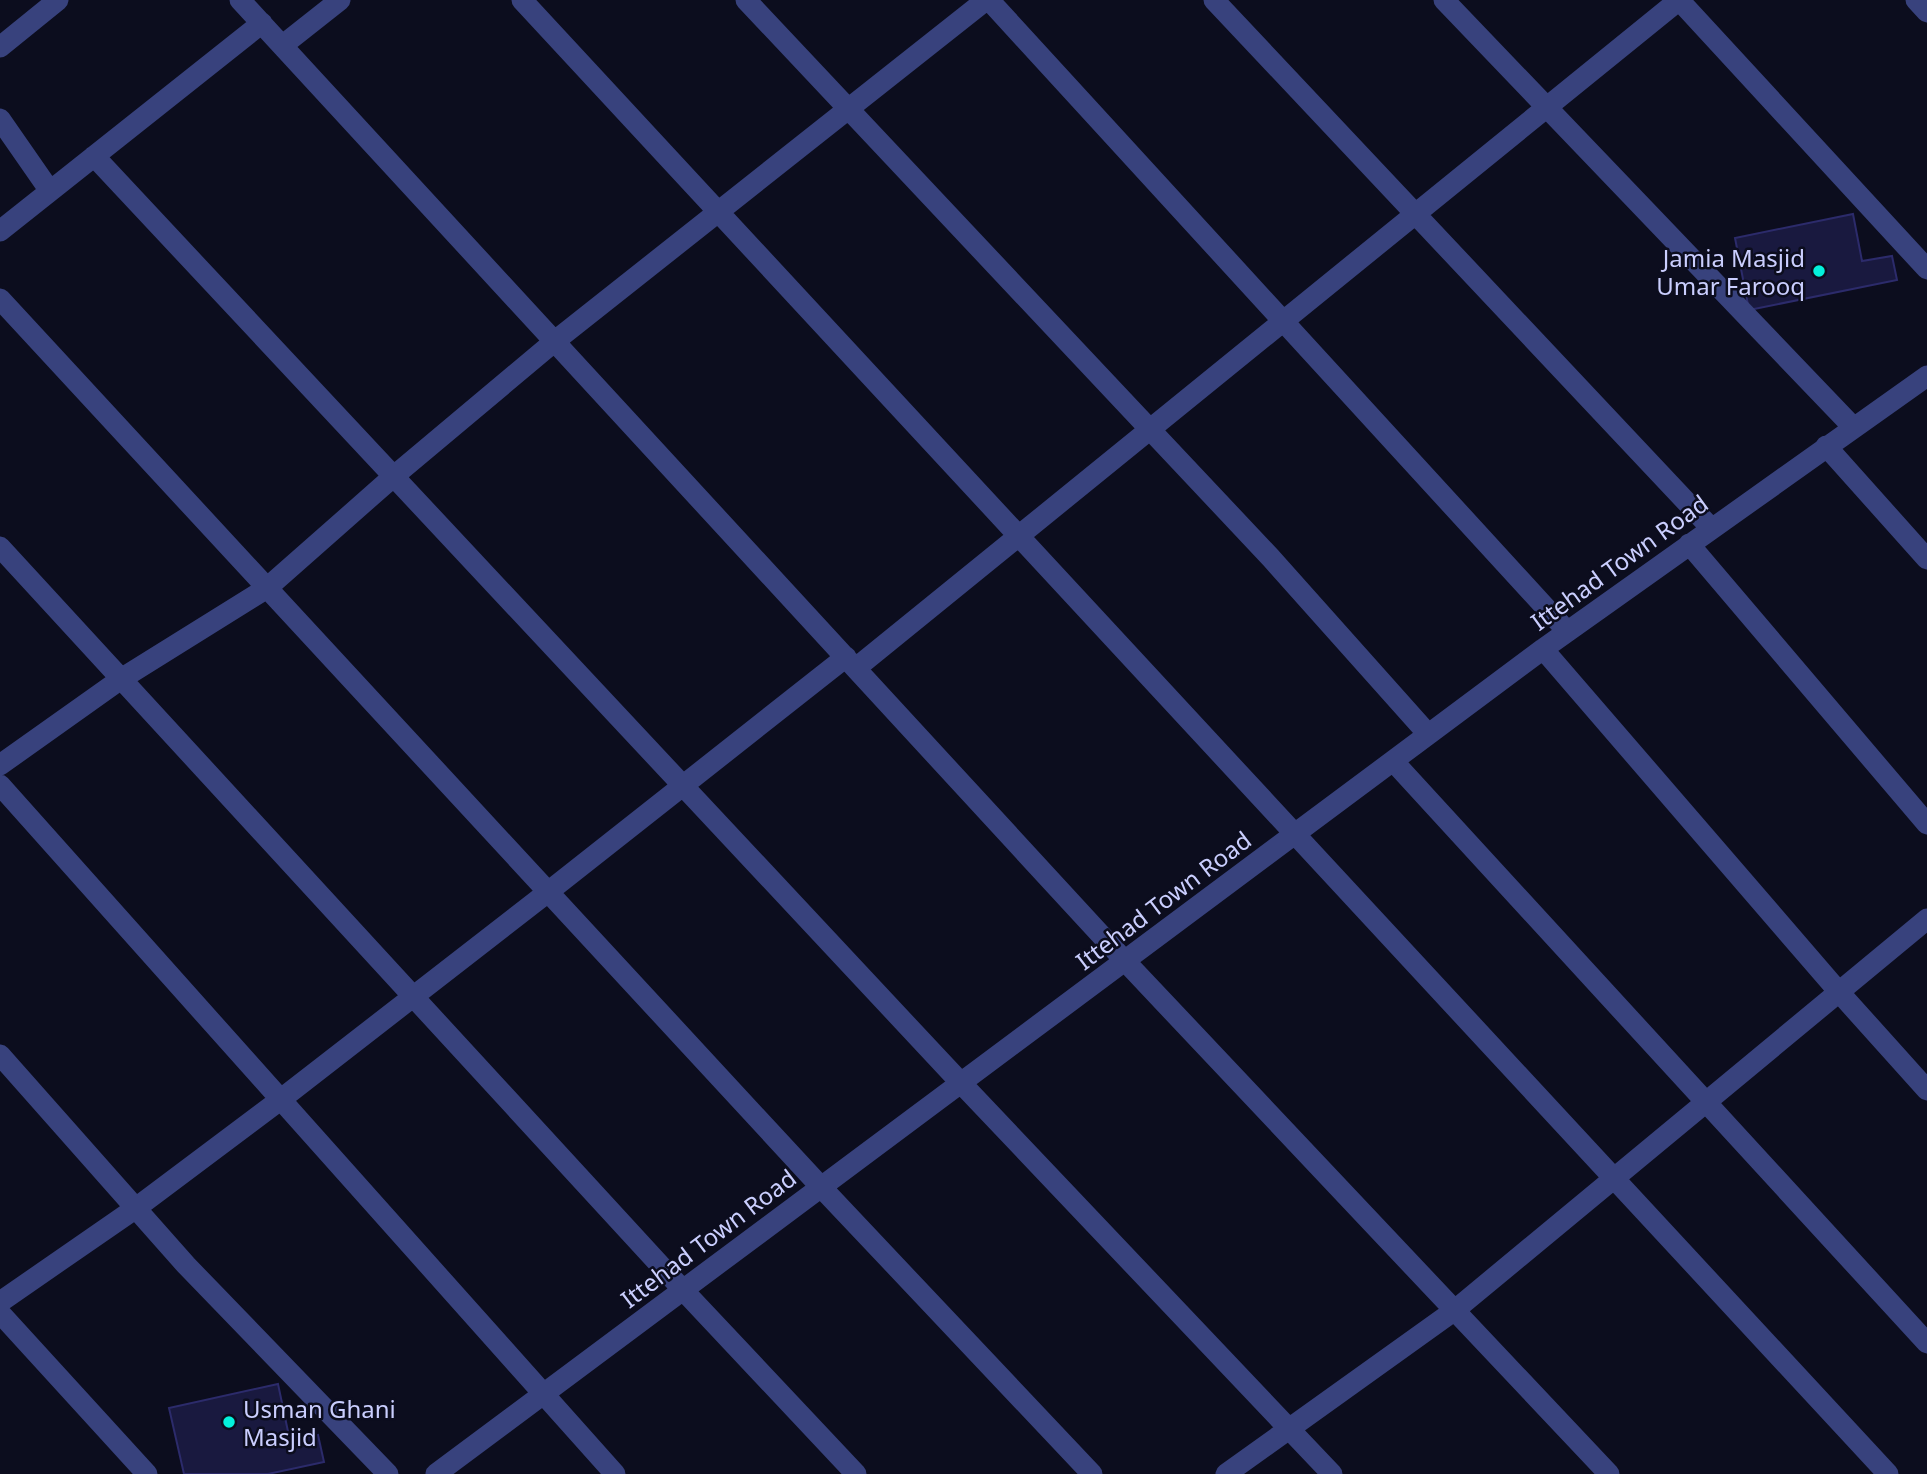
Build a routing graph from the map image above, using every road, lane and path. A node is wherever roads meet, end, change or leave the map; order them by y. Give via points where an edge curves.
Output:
1 (58, 0) edge
2 (240, 0) edge
3 (340, 0) edge
4 (522, 0) edge
5 (746, 0) edge
6 (987, 0) edge
7 (1214, 0) edge
8 (1444, 0) edge
9 (1679, 0) edge
10 (1916, 0) edge
11 (1927, 12) edge
12 (262, 23) junction
13 (283, 45) junction
14 (0, 47) edge
15 (1547, 107) junction
16 (849, 108) junction
17 (0, 119) edge
18 (94, 156) junction
19 (50, 191) junction
20 (719, 211) junction
21 (1416, 214) junction
22 (0, 231) edge
23 (1927, 269) edge
24 (0, 299) edge
25 (1282, 322) junction
26 (555, 341) junction
27 (1927, 376) edge
28 (1853, 427) junction
29 (1149, 430) junction
30 (1826, 446) junction
31 (394, 476) junction
32 (1711, 528) junction
33 (1017, 536) junction
34 (1689, 544) junction
35 (0, 547) edge
36 (1927, 559) edge
37 (267, 588) junction
38 (1567, 631) junction
39 (1543, 649) junction
40 (851, 662) junction
41 (121, 679) junction
42 (1428, 734) junction
43 (1393, 761) junction
44 (0, 765) edge
45 (0, 785) edge
46 (684, 785) junction
47 (1927, 824) edge
48 (1295, 834) junction
49 (548, 892) junction
50 (1927, 919) edge
51 (1125, 961) junction
52 (1839, 992) junction
53 (413, 998) junction
54 (0, 1055) edge
55 (961, 1083) junction
56 (1927, 1090) edge
57 (280, 1100) junction
58 (1706, 1102) junction
59 (1614, 1178) junction
60 (821, 1187) junction
61 (136, 1208) junction
62 (683, 1290) junction
63 (0, 1301) edge
64 (1455, 1310) junction
65 (0, 1313) edge
66 (1927, 1343) edge
67 (543, 1394) junction
68 (1289, 1429) junction
69 (147, 1474) edge
70 (388, 1474) edge
71 (436, 1474) edge
72 (615, 1474) edge
73 (856, 1474) edge
74 (1092, 1474) edge
75 (1226, 1474) edge
76 (1332, 1474) edge
77 (1609, 1474) edge
78 (1888, 1474) edge

1 - 14 street
2 - 12 street
3 - 13 street
4 - 20 street
5 - 16 street
6 - 16 street
6 - 25 street
7 - 21 street
8 - 15 street
9 - 15 street
9 - 23 street
10 - 11 street
12 - 13 street
12 - 18 street
13 - 26 street
15 - 21 street
15 - 28 street
16 - 20 street
16 - 29 street
17 - 19 street
18 - 19 street
18 - 31 street
19 - 22 street
20 - 26 street
20 - 33 street
21 - 25 street
21 - 32 street
24 - 37 street
25 - 29 street
25 - 38 street
26 - 31 street
26 - 40 street
27 - 28 street, Ittehad Town Road
28 - 30 street, Ittehad Town Road
29 - 33 street
29 - 42 street
30 - 32 street, Ittehad Town Road
30 - 36 street
31 - 37 street
31 - 46 street
32 - 34 street, Ittehad Town Road
33 - 40 street
33 - 48 street
34 - 38 street, Ittehad Town Road
34 - 47 street
35 - 41 street
37 - 41 street
37 - 49 street
38 - 39 street, Ittehad Town Road
39 - 42 street, Ittehad Town Road
39 - 52 street
40 - 46 street
40 - 51 street
41 - 44 street
41 - 53 street
42 - 43 street, Ittehad Town Road
43 - 48 street, Ittehad Town Road
43 - 58 street
45 - 57 street
46 - 49 street
46 - 55 street
48 - 51 street, Ittehad Town Road
48 - 59 street
49 - 53 street
49 - 60 street
50 - 52 street
51 - 55 street, Ittehad Town Road
51 - 64 street
52 - 56 street
52 - 58 street
53 - 57 street
53 - 62 street
54 - 61 street
55 - 60 street, Ittehad Town Road
55 - 68 street
57 - 61 street
57 - 67 street
58 - 59 street
58 - 66 street
59 - 64 street
59 - 78 street
60 - 62 street, Ittehad Town Road
60 - 74 street
61 - 63 street
61 - 70 street
62 - 67 street, Ittehad Town Road
62 - 73 street
64 - 68 street
64 - 77 street
65 - 69 street
67 - 71 street, Ittehad Town Road
67 - 72 street
68 - 75 street
68 - 76 street

